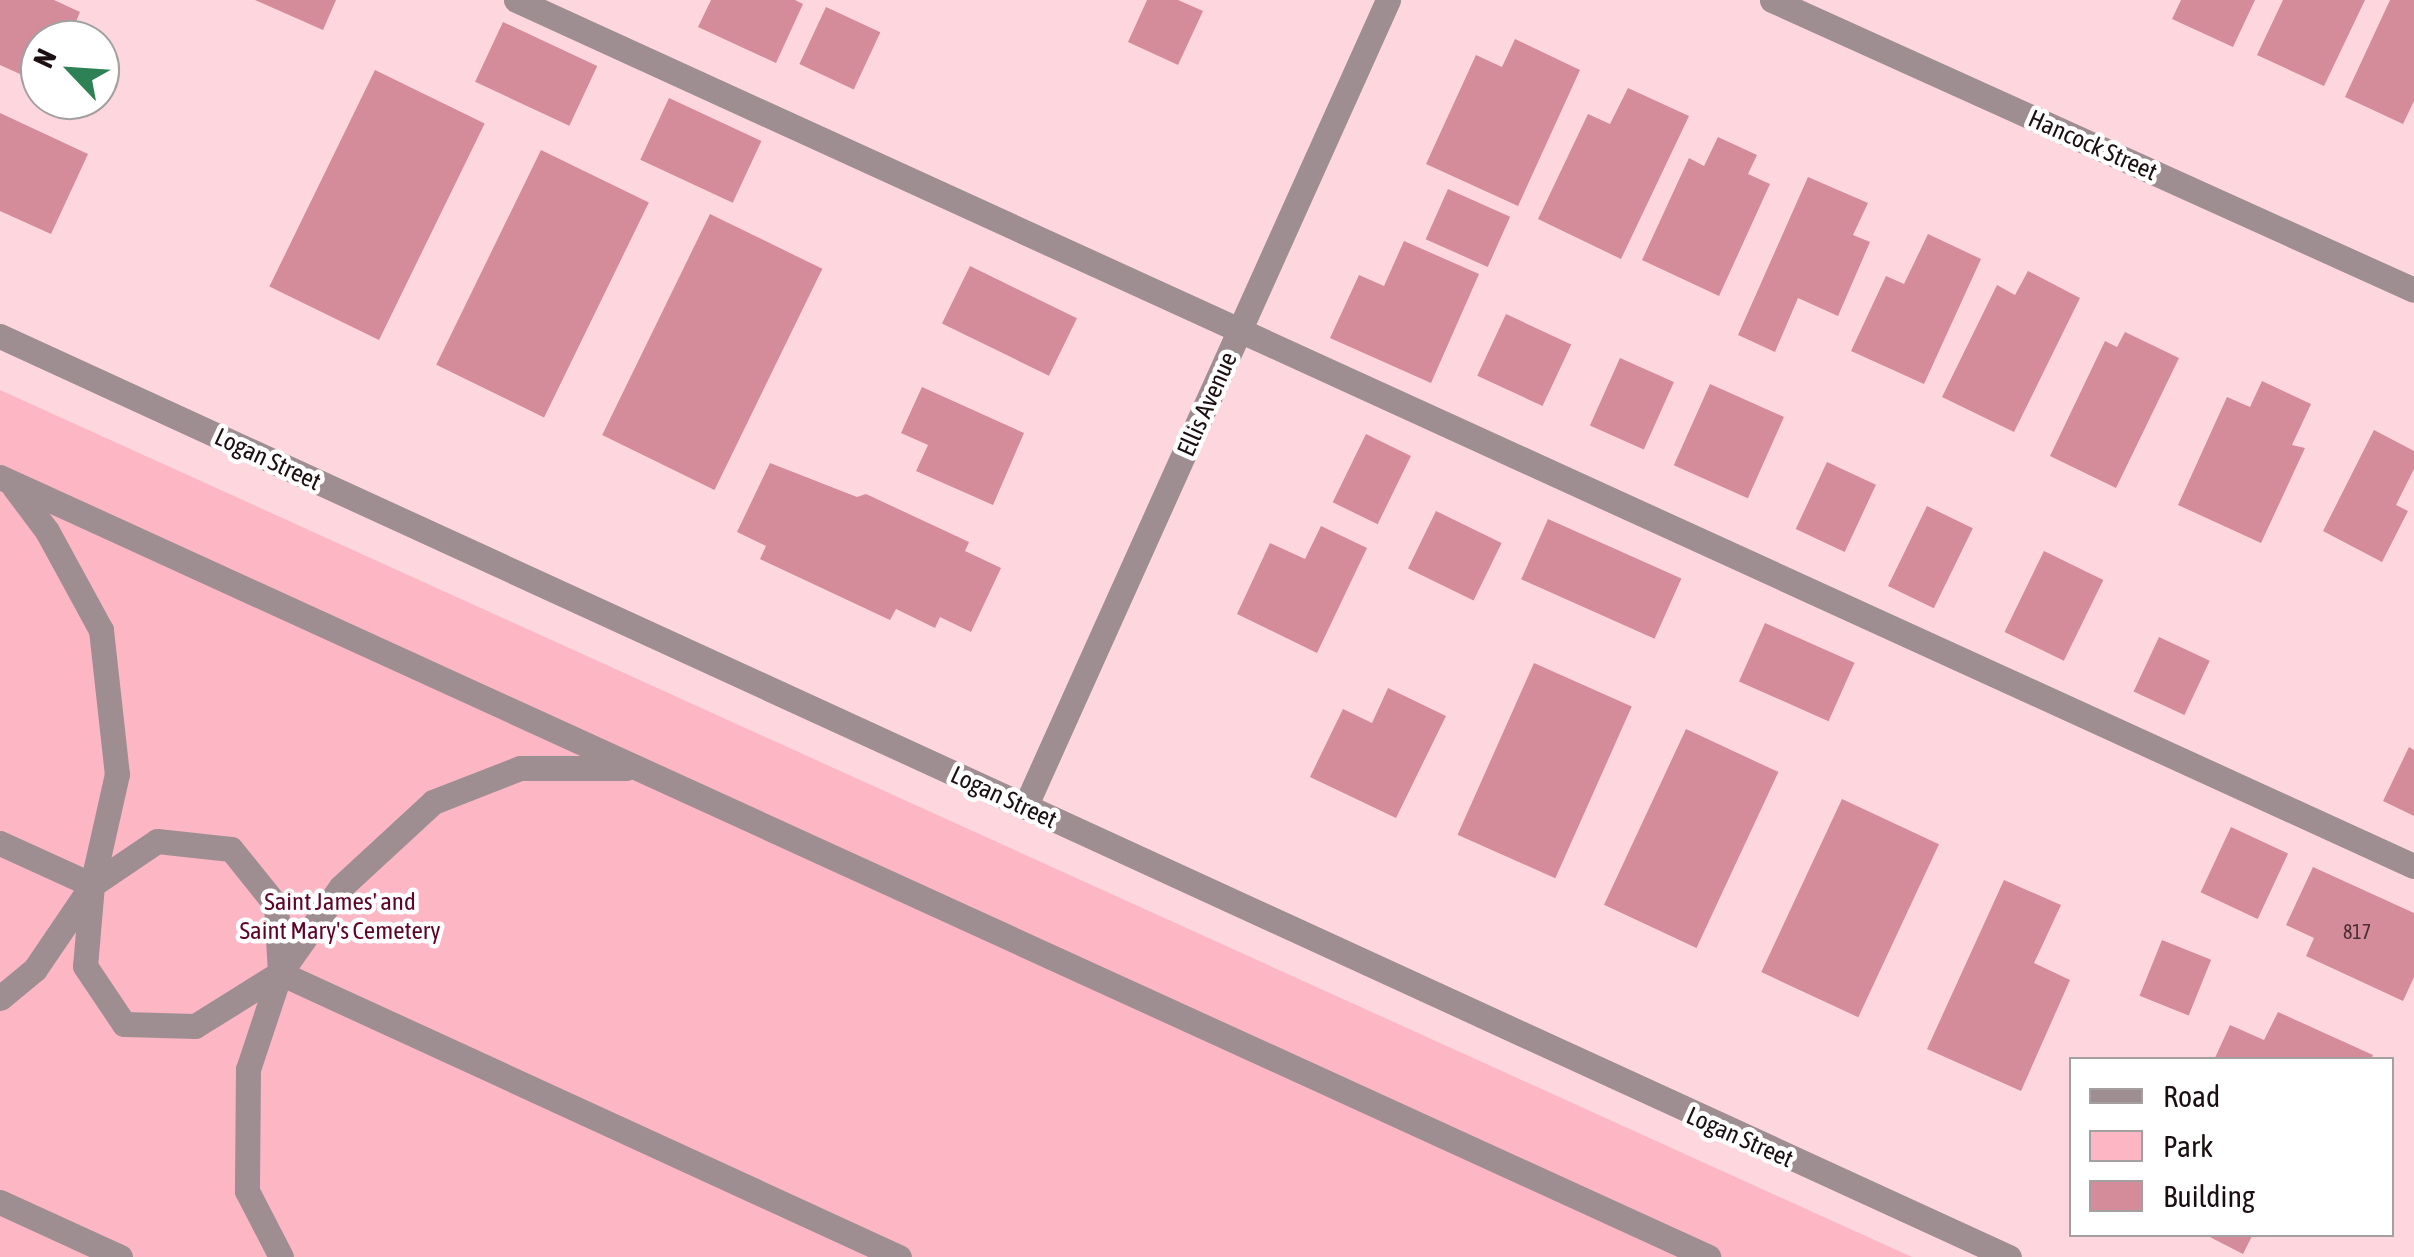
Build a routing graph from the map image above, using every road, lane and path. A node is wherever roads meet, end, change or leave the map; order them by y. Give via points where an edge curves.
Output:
1 (516, 0) edge
2 (1388, 0) edge
3 (1772, 0) edge
4 (2414, 290) edge
5 (1240, 331) junction
6 (0, 336) edge
7 (6, 480) edge
8 (637, 768) junction
9 (1026, 807) junction
10 (0, 843) edge
11 (2414, 866) edge
12 (92, 885) junction
13 (280, 973) junction
14 (0, 998) edge
15 (0, 1202) edge
16 (120, 1257) edge
17 (282, 1257) edge
18 (899, 1257) edge
19 (1708, 1257) edge
20 (2009, 1257) edge

1 - 5 street
2 - 5 street, Ellis Avenue
3 - 4 street, Hancock Street
5 - 9 street, Ellis Avenue
5 - 11 street
6 - 9 street, Logan Street
7 - 8 street
7 - 12 street via 48,530 102,630 117,774
8 - 13 street via 520,768 433,802 341,887
8 - 19 street
9 - 20 street, Logan Street
10 - 12 street
12 - 13 street via 157,841 231,849 276,905
12 - 13 street via 85,966 124,1024 195,1026
12 - 14 street via 35,969
13 - 17 street via 248,1069 248,1192
13 - 18 street
15 - 16 street

